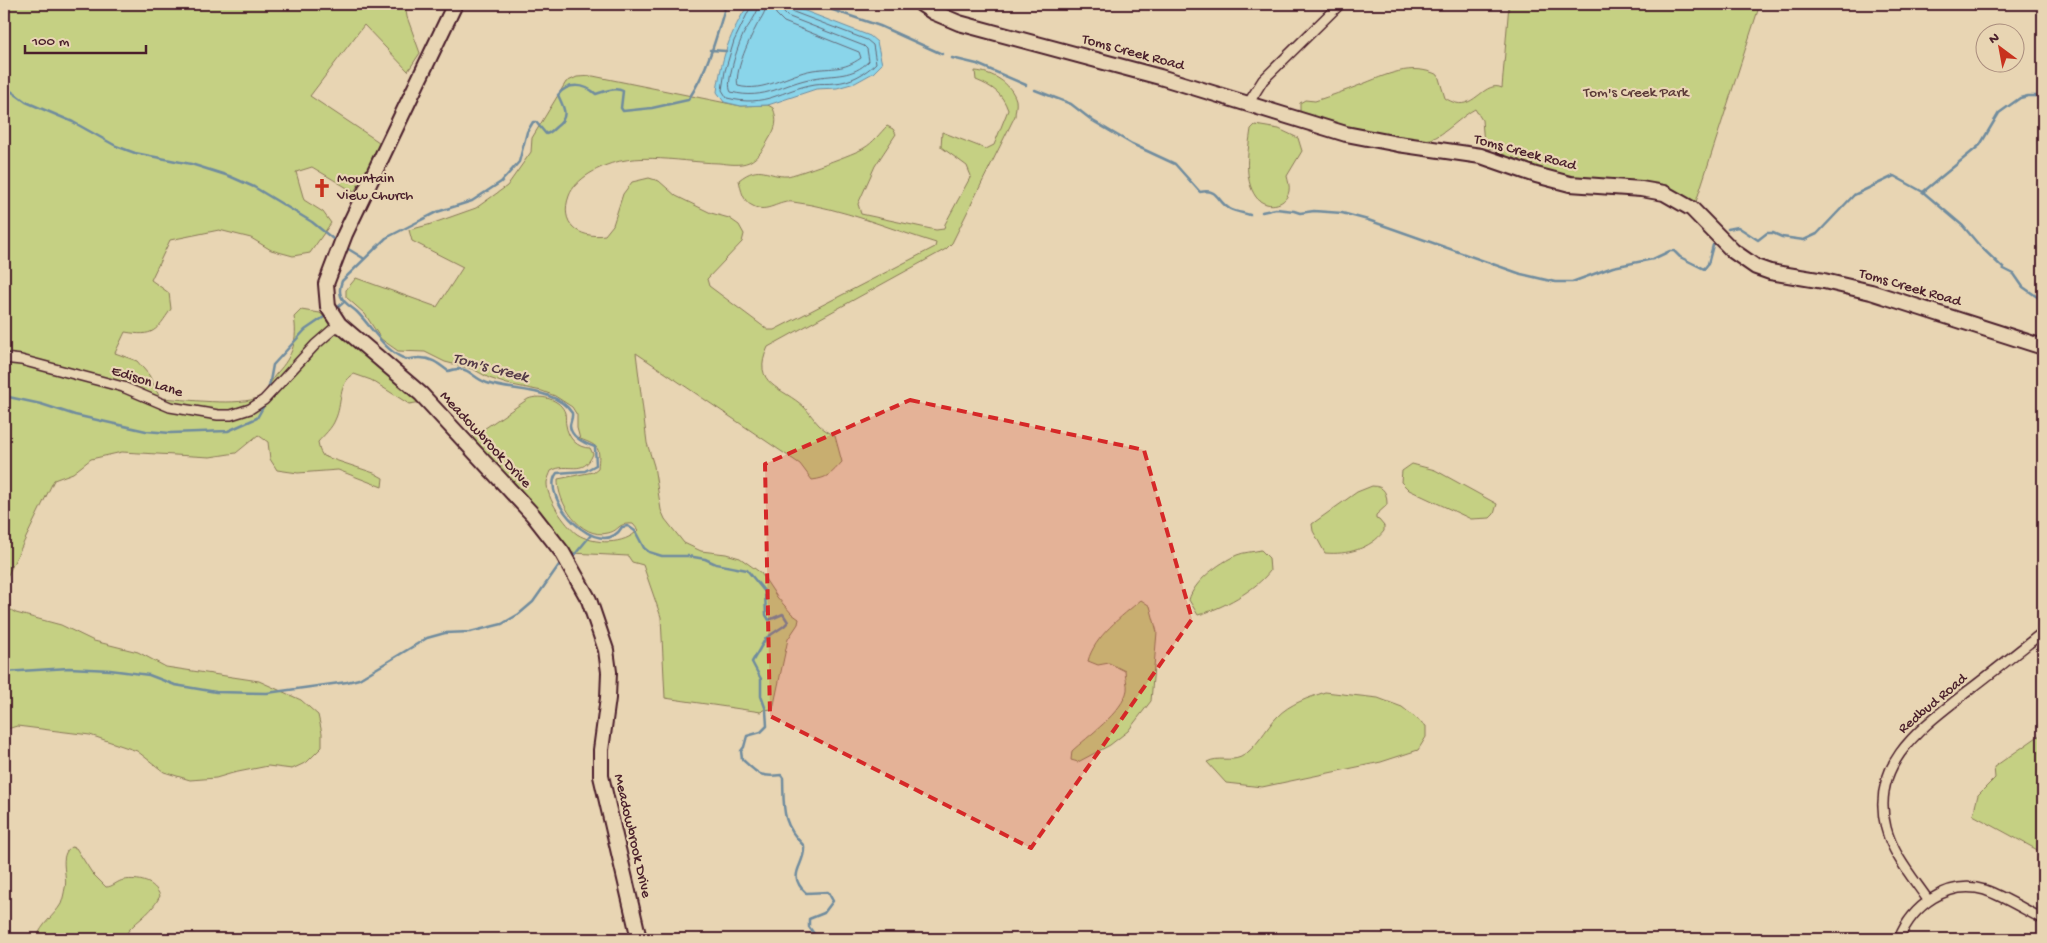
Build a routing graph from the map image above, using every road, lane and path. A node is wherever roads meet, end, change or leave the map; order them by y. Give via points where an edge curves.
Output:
1 (455, 4) edge
2 (920, 4) edge
3 (1340, 4) edge
4 (1248, 104) junction
5 (339, 324) junction
6 (2043, 347) edge
7 (4, 358) edge
8 (2043, 632) edge
9 (1928, 900) junction
10 (2043, 919) edge
11 (639, 939) edge
12 (1900, 939) edge

1 - 5 street, Meadowbrook Drive via 345,234 326,284 328,306
2 - 4 street, Toms Creek Road via 959,23
3 - 4 street via 1263,80
4 - 6 street, Toms Creek Road via 1359,137 1481,156 1559,182 1664,193 1692,209 1733,251 1756,267 1880,295
5 - 7 street, Edison Lane via 264,400 244,412 231,415 170,407 123,387
5 - 11 street, Meadowbrook Drive via 421,394 533,515 562,552 589,600 606,650 609,672 600,750 601,776
8 - 9 street, Redbud Road via 1922,728 1904,746 1891,768 1884,802 1886,828 1898,855
9 - 10 street via 1945,892 1973,888 1986,890
9 - 12 street via 1909,922

